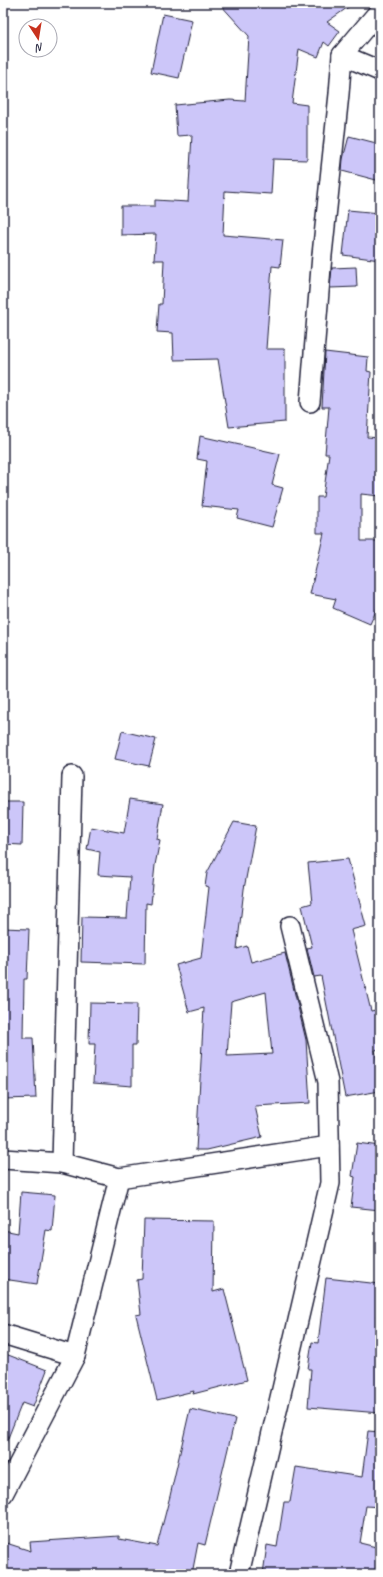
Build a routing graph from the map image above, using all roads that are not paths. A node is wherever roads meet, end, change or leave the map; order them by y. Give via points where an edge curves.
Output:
1 (380, 13) edge
2 (342, 55) junction
3 (380, 71) edge
4 (310, 402) dead end
5 (72, 776) dead end
6 (290, 926) dead end
7 (329, 1146) junction
8 (3, 1159) edge
9 (62, 1163) junction
10 (119, 1178) junction
11 (3, 1334) edge
12 (75, 1356) junction
13 (3, 1494) edge
14 (239, 1574) edge

1 - 2 street
2 - 3 street
2 - 4 street
5 - 9 street
6 - 7 street via 328,1082
7 - 10 street
7 - 14 street via 330,1183
8 - 9 street
9 - 10 street
10 - 12 street
11 - 12 street
12 - 13 street

